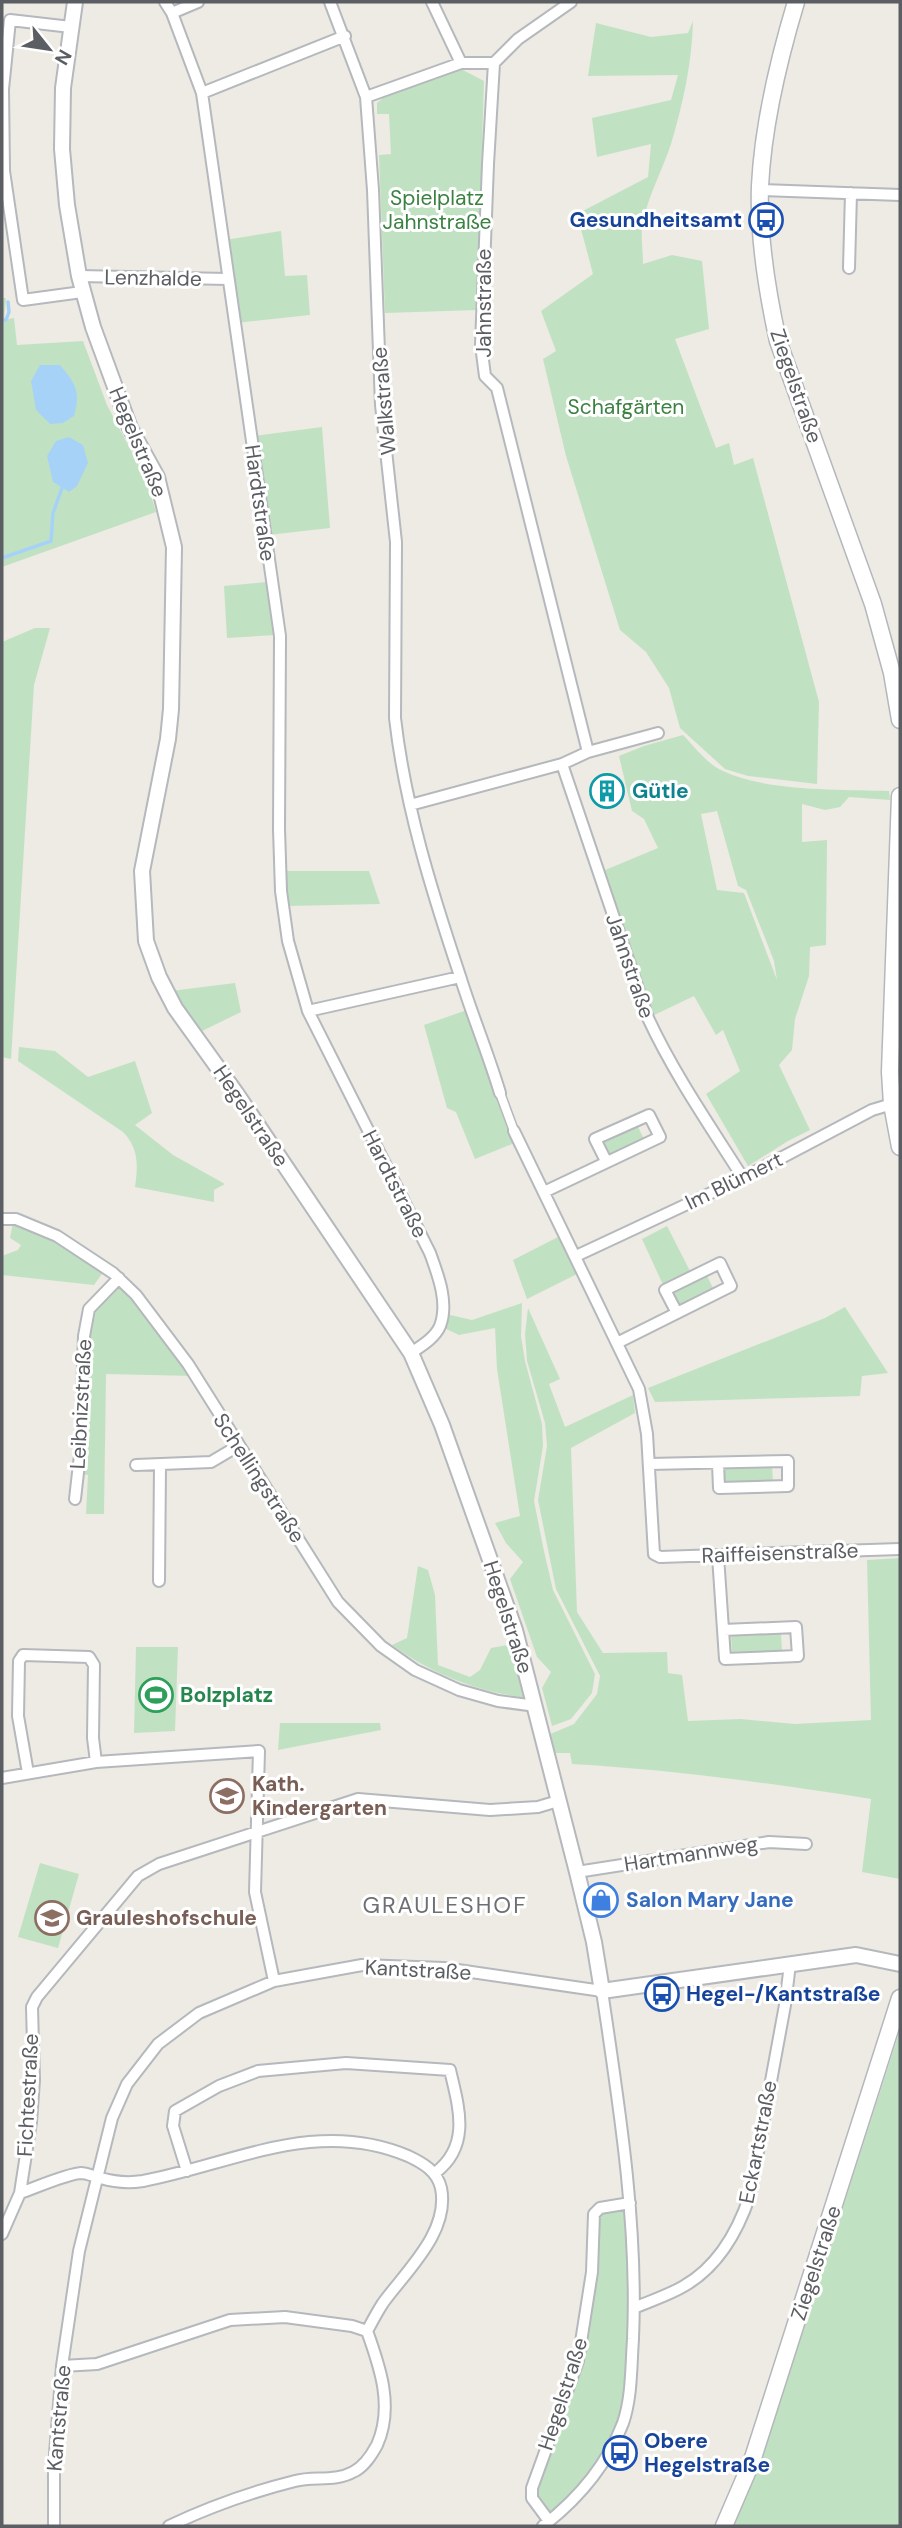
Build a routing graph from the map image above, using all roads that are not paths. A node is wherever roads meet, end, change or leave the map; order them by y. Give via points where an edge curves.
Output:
1 (75, 2) edge
2 (165, 2) edge
3 (198, 2) edge
4 (330, 2) edge
5 (432, 2) edge
6 (571, 2) edge
7 (796, 2) edge
8 (172, 13) junction
9 (71, 27) junction
10 (345, 36) junction
11 (461, 63) junction
12 (494, 63) junction
13 (202, 93) junction
14 (366, 97) junction
15 (760, 190) junction
16 (851, 192) junction
17 (900, 195) edge
18 (849, 268) dead end
19 (79, 276) junction
20 (228, 279) junction
21 (82, 292) junction
22 (900, 720) edge
23 (658, 733) dead end
24 (588, 752) junction
25 (562, 764) junction
26 (900, 796) edge
27 (410, 806) junction
28 (460, 977) junction
29 (308, 1012) junction
30 (500, 1093) joint
31 (892, 1104) junction
32 (514, 1131) joint
33 (900, 1147) edge
34 (606, 1161) junction
35 (743, 1178) junction
36 (544, 1192) junction
37 (2, 1219) edge
38 (576, 1256) junction
39 (119, 1279) junction
40 (677, 1313) junction
41 (617, 1343) junction
42 (411, 1353) junction
43 (238, 1446) junction
44 (718, 1463) junction
45 (649, 1464) junction
46 (136, 1465) dead end
47 (160, 1465) junction
48 (75, 1499) dead end
49 (900, 1549) edge
50 (718, 1556) junction
51 (159, 1581) dead end
52 (723, 1630) junction
53 (536, 1706) junction
54 (96, 1762) junction
55 (28, 1773) junction
56 (2, 1778) edge
57 (558, 1801) junction
58 (258, 1830) junction
59 (806, 1844) dead end
60 (577, 1872) junction
61 (790, 1964) junction
62 (900, 1964) edge
63 (274, 1980) junction
64 (602, 1991) junction
65 (900, 1998) edge
66 (187, 2171) junction
67 (435, 2174) junction
68 (96, 2177) junction
69 (20, 2193) junction
70 (630, 2203) junction
71 (2, 2234) edge
72 (634, 2308) junction
73 (367, 2331) junction
74 (62, 2366) junction
75 (546, 2524) edge
76 (54, 2526) edge
77 (169, 2526) edge
78 (724, 2526) edge

1 - 9 street, Hegelstraße
2 - 8 street, Hardtstraße
3 - 8 street
4 - 10 street, Walkstraße
5 - 11 street
6 - 12 street via 518,39
7 - 15 main road, Ziegelstraße via 768,116
8 - 13 street, Hardtstraße
9 - 19 street, Hegelstraße via 62,149
9 - 21 street via 10,20 2,89 4,171 23,300
10 - 13 street
10 - 14 street, Walkstraße
11 - 12 street
11 - 14 street
12 - 24 street, Jahnstraße via 481,312 485,376 497,388
13 - 20 street, Hardtstraße
14 - 27 street, Walkstraße via 382,405 396,542 394,718
15 - 16 street
15 - 22 main road, Ziegelstraße via 762,243 778,341 873,604
16 - 17 street
16 - 18 street
19 - 20 street, Lenzhalde
19 - 21 street, Hegelstraße
20 - 29 street, Hardtstraße via 280,636 281,891 288,941
21 - 42 street, Hegelstraße via 130,428 157,477 174,547 171,709 142,871 146,941 174,1008
23 - 24 street
24 - 25 street
25 - 27 street
25 - 35 street, Jahnstraße via 648,1018 688,1093
26 - 31 main road via 891,993
27 - 28 street, Walkstraße
28 - 29 street
28 - 30 street, Walkstraße
29 - 42 street, Hardtstraße via 439,1279 440,1326
30 - 32 street
31 - 33 main road
31 - 35 street, Im Blümert via 872,1110
32 - 36 street
34 - 34 street via 595,1139 649,1115 660,1137
34 - 36 street
35 - 38 street, Im Blümert
36 - 38 street
37 - 39 street, Schellingstraße via 16,1219 57,1236
38 - 41 street
39 - 43 street, Schellingstraße via 188,1364
39 - 48 street, Leibnizstraße via 89,1309 83,1336
40 - 40 street via 731,1286 720,1263 666,1290
40 - 41 street
41 - 45 street via 639,1390
42 - 53 street, Hegelstraße via 442,1425 506,1605
43 - 47 street via 211,1462
43 - 53 street, Schellingstraße via 338,1602 381,1646 415,1670 459,1689
44 - 44 street via 719,1488 788,1486 788,1461
44 - 45 street
45 - 50 street, Raiffeisenstraße via 654,1554
46 - 47 street
47 - 51 street
49 - 50 street, Raiffeisenstraße
50 - 52 street
52 - 52 street via 796,1627 797,1656 725,1658
53 - 57 street, Hegelstraße
54 - 55 street
54 - 55 street via 94,1665 89,1657 23,1654 18,1716
54 - 58 street via 259,1751
55 - 56 street
57 - 58 street via 490,1810 358,1799
57 - 60 street, Hegelstraße
58 - 63 street via 255,1892
58 - 69 street, Fichtestraße via 159,1864 138,1876 37,1997 32,2007 31,2122
59 - 60 street, Hartmannweg via 769,1842
60 - 64 street, Hegelstraße
61 - 62 street, Kantstraße via 856,1955
61 - 64 street, Kantstraße
61 - 72 street, Eckartstraße via 750,2195 740,2224 705,2271 684,2286
63 - 64 street, Kantstraße via 362,1965 444,1968
63 - 68 street, Kantstraße via 199,2013 158,2044 127,2084
64 - 70 street, Hegelstraße
65 - 78 main road, Ziegelstraße via 752,2461
66 - 67 street, Fichtestraße via 288,2144 348,2141 392,2149 422,2162
66 - 67 street via 173,2126 175,2111 183,2105 258,2071 346,2063 450,2070 459,2110 459,2139 448,2164
66 - 68 street, Fichtestraße via 140,2182
67 - 73 street via 441,2188 441,2210 433,2235
68 - 69 street, Fichtestraße via 81,2173
68 - 74 street, Kantstraße
69 - 71 street, Fichtestraße
70 - 72 street, Hegelstraße
70 - 75 street, Hegelstraße via 600,2208 594,2214 592,2272 578,2361 532,2488 532,2498
72 - 75 street, Hegelstraße via 624,2420 608,2457 580,2494
73 - 74 street via 285,2317 230,2320 97,2364
73 - 77 street via 385,2395 384,2430 370,2458 354,2472 298,2480
74 - 76 street, Kantstraße

